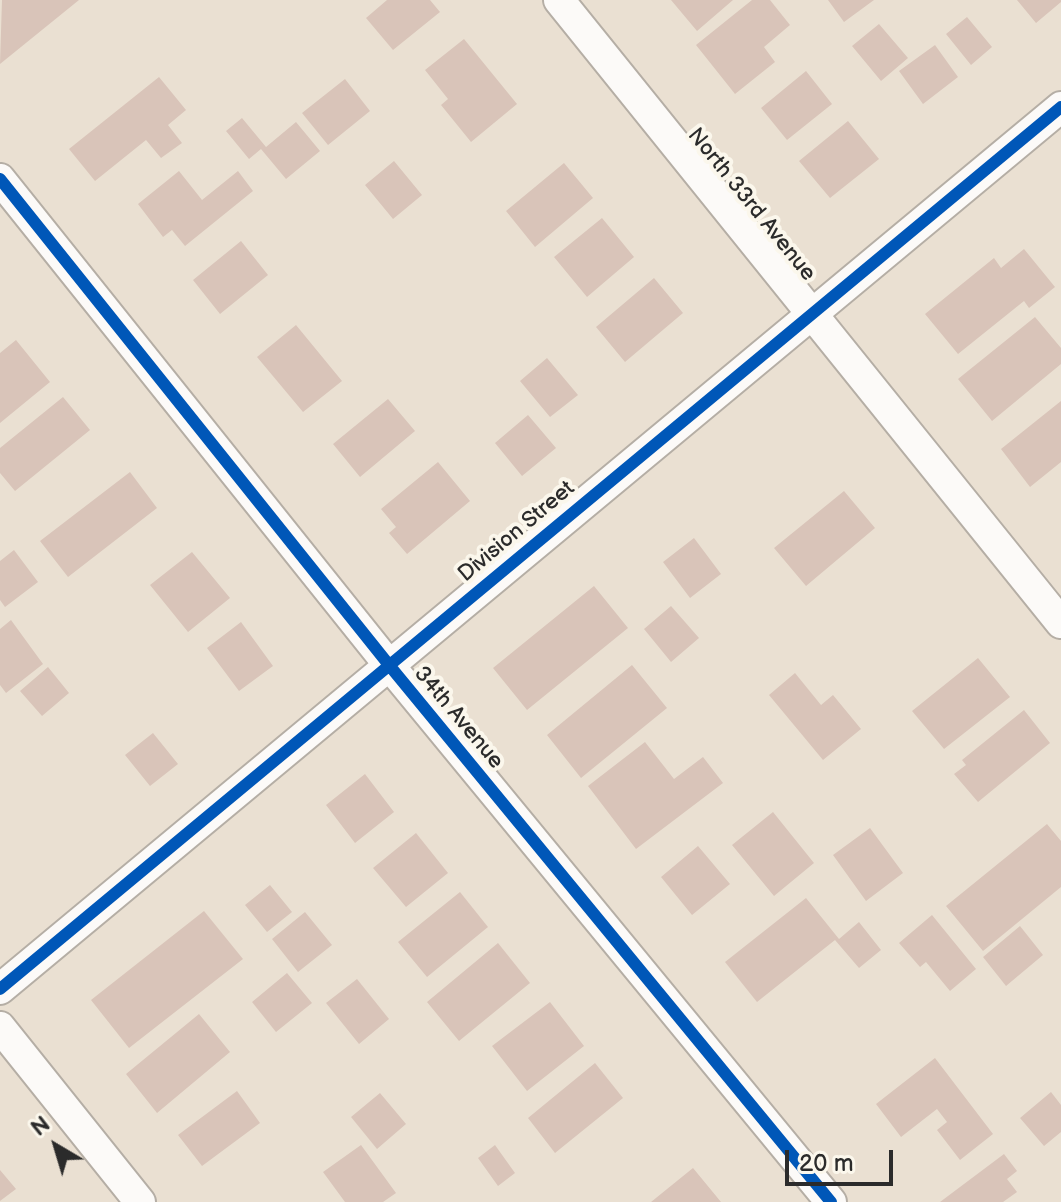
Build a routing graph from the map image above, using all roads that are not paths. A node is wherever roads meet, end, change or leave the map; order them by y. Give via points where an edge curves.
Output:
1 (559, 0) edge
2 (1061, 107) edge
3 (0, 179) edge
4 (813, 313) junction
5 (1061, 623) edge
6 (389, 665) junction
7 (0, 989) edge
8 (0, 1027) edge
9 (140, 1202) edge
10 (831, 1202) edge

1 - 4 street, North 33rd Avenue
2 - 4 street, Division Street
3 - 6 street, 34th Avenue
4 - 5 street, North 33rd Avenue
4 - 6 street, Division Street
6 - 7 street, Division Street
6 - 10 street, 34th Avenue
8 - 9 street

